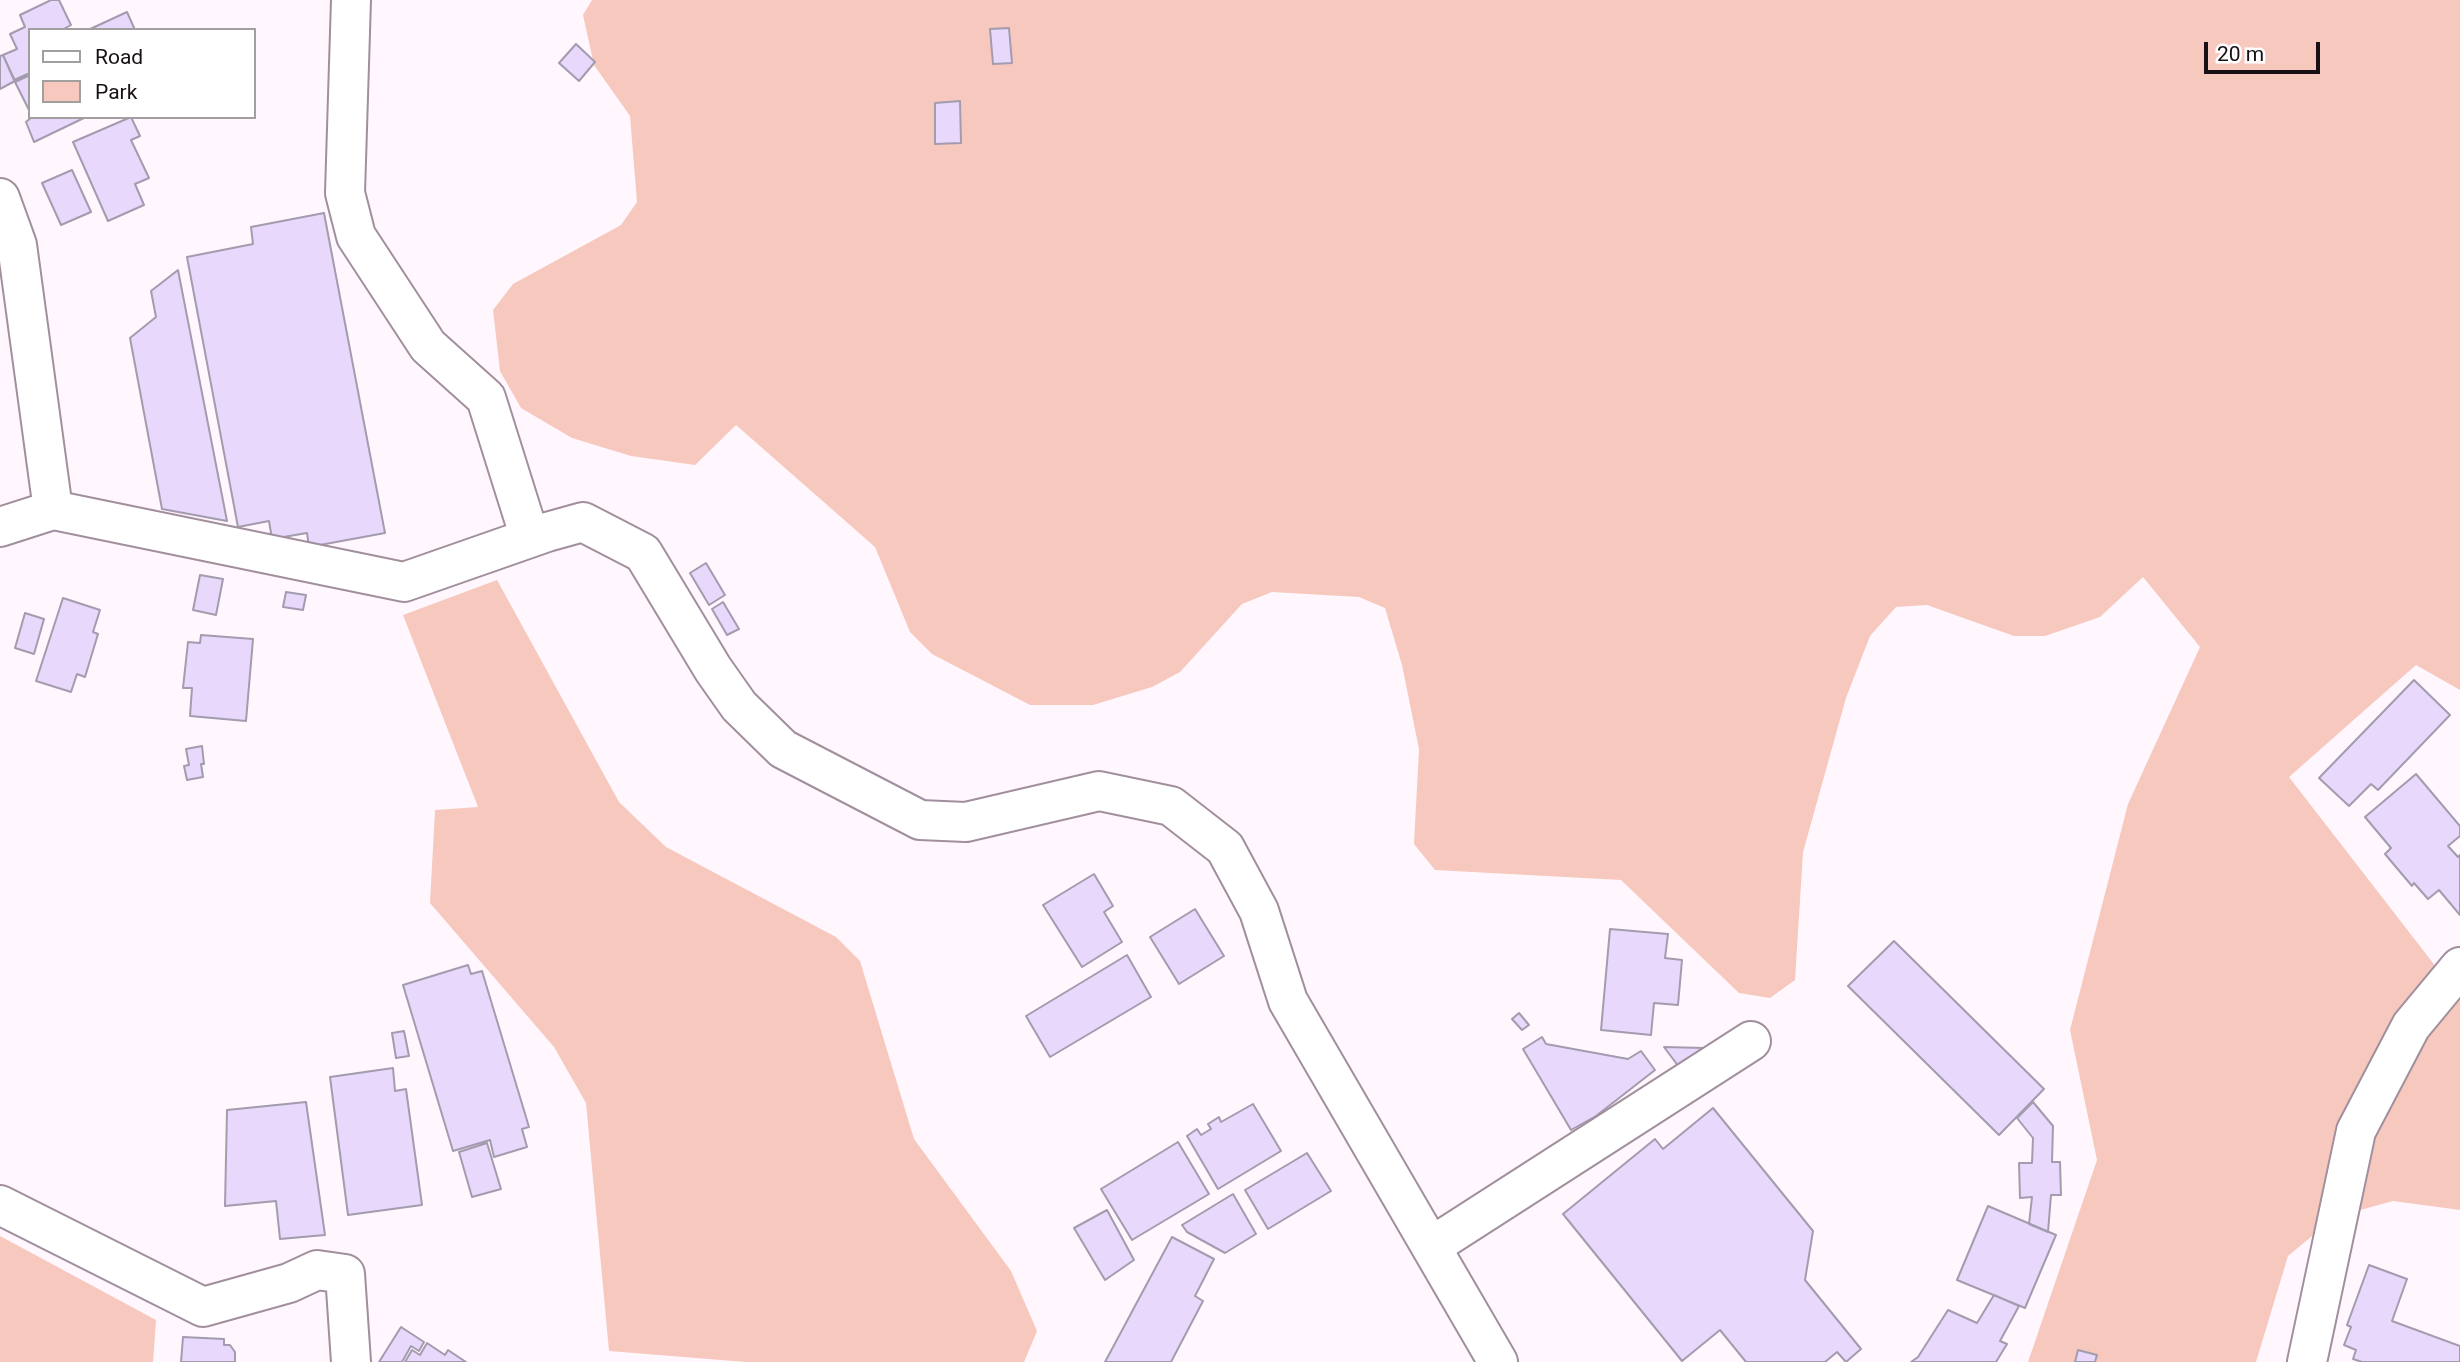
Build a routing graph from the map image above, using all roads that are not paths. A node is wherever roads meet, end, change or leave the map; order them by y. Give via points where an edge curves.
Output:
1 (351, 0) edge
2 (4, 219) edge
3 (53, 510) junction
4 (0, 527) edge
5 (530, 538) junction
6 (2460, 967) edge
7 (1751, 1041) dead end
8 (0, 1205) edge
9 (1432, 1246) junction
10 (351, 1362) edge
11 (1498, 1362) edge
12 (2306, 1362) edge

1 - 5 street via 345,193 356,236 428,346 486,398
2 - 3 street via 17,245
3 - 4 street
3 - 5 street via 404,582
5 - 9 street via 583,522 643,553 739,706 783,749 920,820 966,822 1099,791 1171,806 1225,848 1259,911 1288,1002
6 - 12 street via 2411,1026 2356,1131
7 - 9 street
8 - 10 street via 203,1307 289,1283 317,1270 345,1274
9 - 11 street

